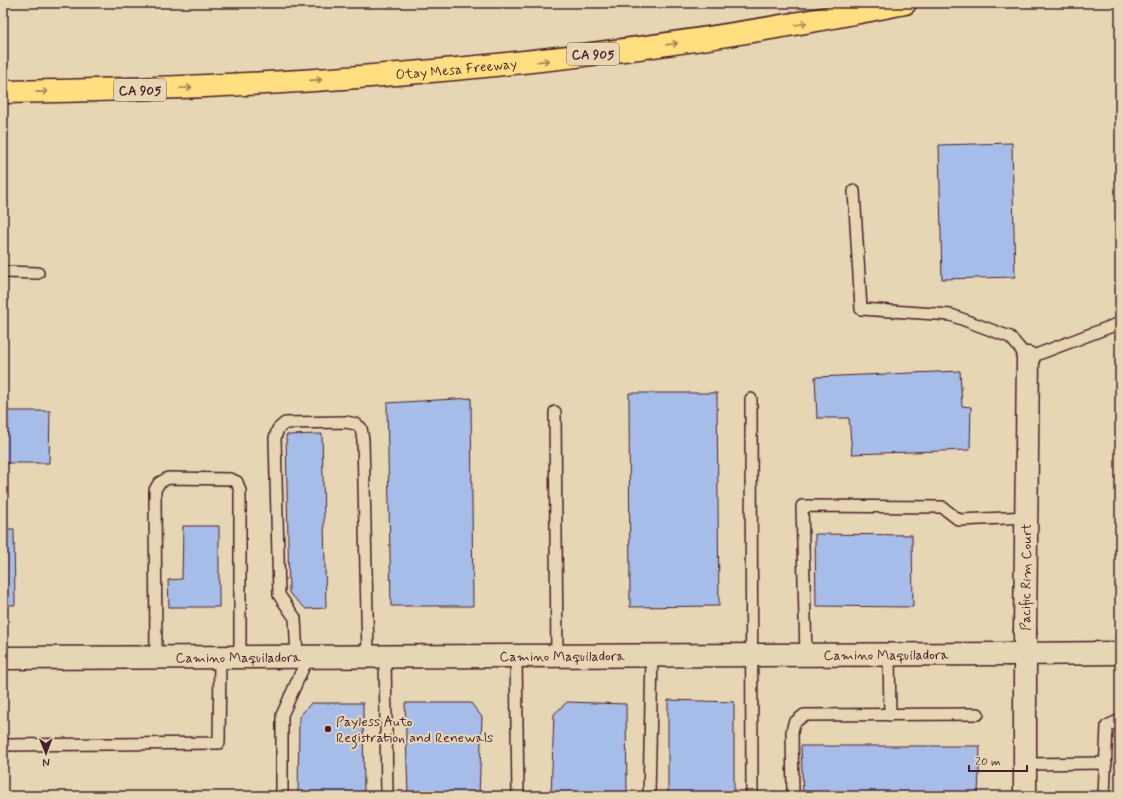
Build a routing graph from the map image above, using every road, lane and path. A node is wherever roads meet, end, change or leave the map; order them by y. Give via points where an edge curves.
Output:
1 (905, 3) edge
2 (3, 92) edge
3 (854, 191) dead end
4 (3, 272) edge
5 (38, 273) dead end
6 (1120, 323) edge
7 (1028, 358) junction
8 (751, 399) dead end
9 (555, 412) dead end
10 (1026, 517) junction
11 (1120, 653) edge
12 (1016, 654) junction
13 (751, 655) junction
14 (806, 655) junction
15 (889, 655) junction
16 (376, 656) junction
17 (516, 656) junction
18 (557, 656) junction
19 (652, 656) junction
20 (156, 657) junction
21 (230, 657) junction
22 (302, 657) junction
23 (3, 658) edge
24 (978, 714) dead end
25 (890, 715) junction
26 (1120, 720) edge
27 (3, 745) edge
28 (1106, 763) junction
29 (1025, 764) junction
30 (282, 796) edge
31 (387, 796) edge
32 (518, 796) edge
33 (649, 796) edge
34 (752, 796) edge
35 (792, 796) edge
36 (1025, 796) edge
37 (1104, 796) edge

2 -> 1 highway, Otay Mesa Freeway / CA 905 via 138,90 277,83 538,62 732,35
3 - 7 lane via 861,309 951,315 1010,337
4 - 5 lane
6 - 7 lane
7 - 10 street, Pacific Rim Court
8 - 13 lane
9 - 18 lane
10 - 12 street, Pacific Rim Court via 1025,632
10 - 14 lane via 959,520 942,507 802,506
11 - 12 street, Camino Maquiladora
12 - 15 street, Camino Maquiladora
12 - 29 street, Pacific Rim Court
13 - 14 street, Camino Maquiladora
13 - 19 street, Camino Maquiladora
13 - 34 lane
14 - 15 street, Camino Maquiladora
15 - 25 lane
16 - 17 street, Camino Maquiladora
16 - 22 street, Camino Maquiladora
16 - 22 lane via 361,428 346,422 285,423 278,429 275,438 279,595 295,618
16 - 31 lane
17 - 18 street, Camino Maquiladora
17 - 32 lane
18 - 19 street, Camino Maquiladora
19 - 33 lane
20 - 21 street, Camino Maquiladora
20 - 21 lane via 155,490 159,483 168,478 230,479 237,482 240,491
20 - 23 street, Camino Maquiladora
21 - 22 street, Camino Maquiladora
21 - 27 lane via 219,743
22 - 30 lane via 282,715
24 - 25 lane
25 - 35 lane via 804,716 794,723
26 - 28 lane via 1107,726
28 - 29 lane
28 - 37 lane
29 - 36 street, Pacific Rim Court

